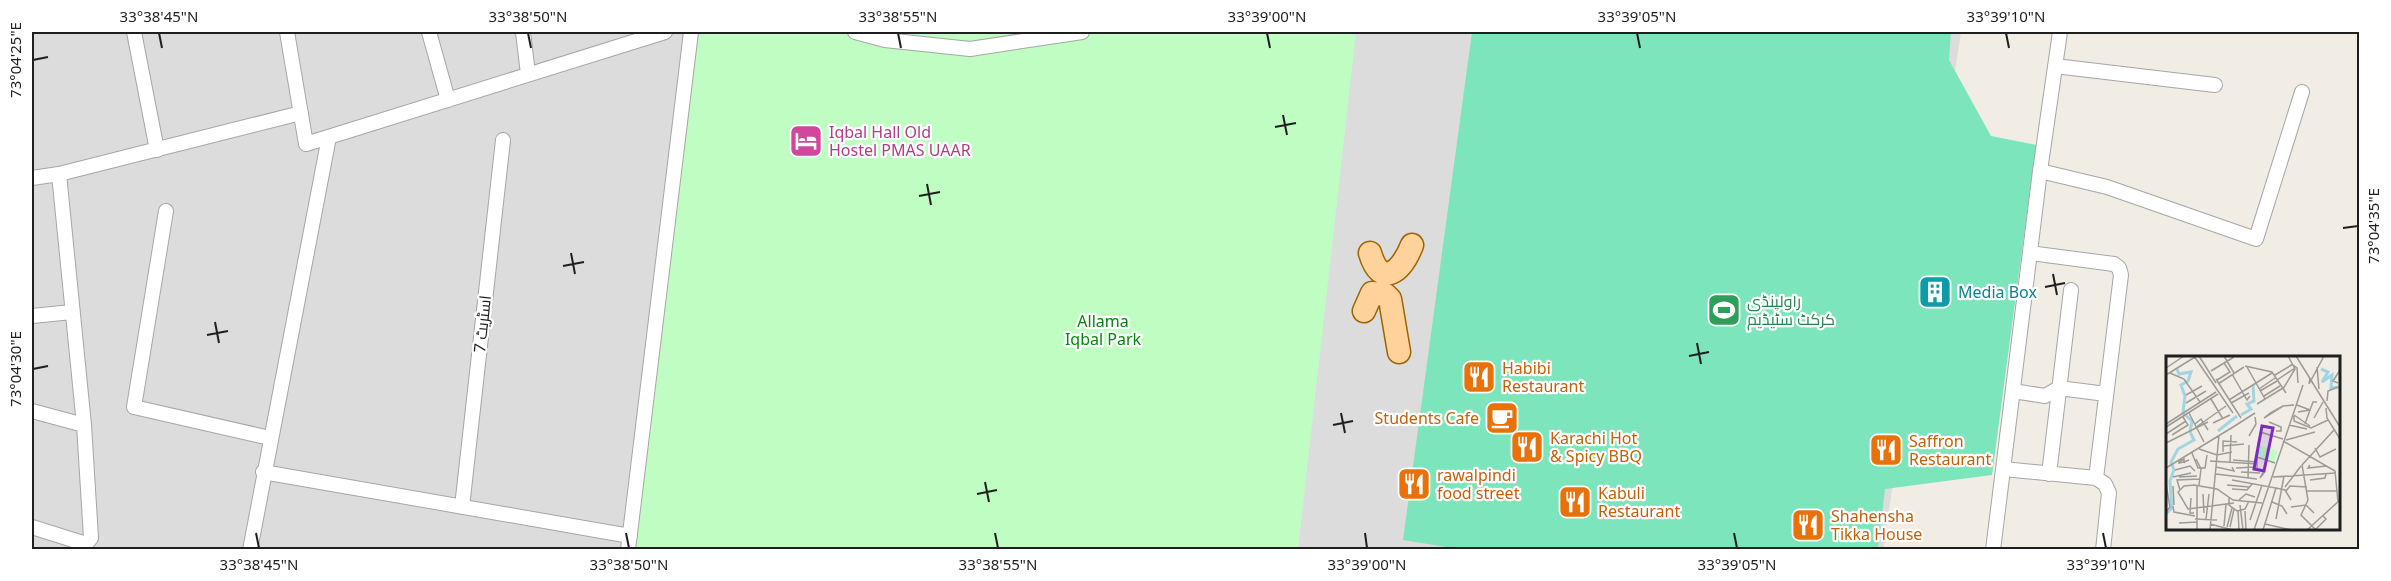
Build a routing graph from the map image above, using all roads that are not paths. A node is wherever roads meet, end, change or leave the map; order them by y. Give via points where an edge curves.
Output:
1 (134, 32) edge
2 (287, 32) edge
3 (429, 32) edge
4 (523, 32) edge
5 (665, 32) edge
6 (691, 32) edge
7 (855, 32) edge
8 (1081, 32) edge
9 (2060, 32) edge
10 (909, 37) edge
11 (1006, 37) edge
12 (2055, 66) junction
13 (528, 74) junction
14 (2215, 85) dead end
15 (2302, 92) dead end
16 (448, 100) junction
17 (301, 113) junction
18 (329, 137) junction
19 (503, 140) dead end
20 (157, 150) junction
21 (2040, 171) junction
22 (59, 174) junction
23 (32, 178) edge
24 (166, 211) dead end
25 (1412, 245) dead end
26 (1370, 253) dead end
27 (2030, 254) junction
28 (2072, 290) dead end
29 (1364, 311) dead end
30 (72, 312) junction
31 (32, 316) edge
32 (1399, 352) dead end
33 (2059, 388) junction
34 (2013, 391) junction
35 (2106, 394) junction
36 (32, 411) edge
37 (84, 425) junction
38 (270, 438) junction
39 (2003, 469) junction
40 (263, 472) junction
41 (2049, 474) junction
42 (2096, 478) junction
43 (462, 507) junction
44 (32, 527) edge
45 (629, 543) edge
46 (250, 549) edge
47 (1993, 549) edge
48 (2103, 549) edge

1 - 20 street
2 - 17 street
3 - 16 street
4 - 13 street
5 - 13 street
6 - 45 street
7 - 10 street via 885,40
8 - 11 street
9 - 12 street
10 - 11 street via 970,49
12 - 14 street
12 - 21 street
13 - 16 street
15 - 21 street via 2256,238 2107,187
16 - 18 street
17 - 18 street via 306,144
17 - 20 street
18 - 38 street
19 - 43 street, اسٹریٹ 7
20 - 22 street
21 - 27 street
22 - 23 street
22 - 30 street
24 - 38 street via 134,407
25 - 26 main road via 1404,263 1390,274 1381,272
27 - 34 street
27 - 35 street via 2114,264 2119,268
28 - 33 street
29 - 32 main road via 1372,293 1390,299
30 - 31 street
30 - 37 street
33 - 34 street via 2045,396
33 - 35 street
33 - 41 street
34 - 39 street
35 - 42 street
36 - 37 street
37 - 44 street via 90,542
38 - 40 street
39 - 41 street
39 - 47 street
40 - 43 street
40 - 46 street
41 - 42 street
42 - 48 street via 2105,484 2109,494
43 - 45 street

